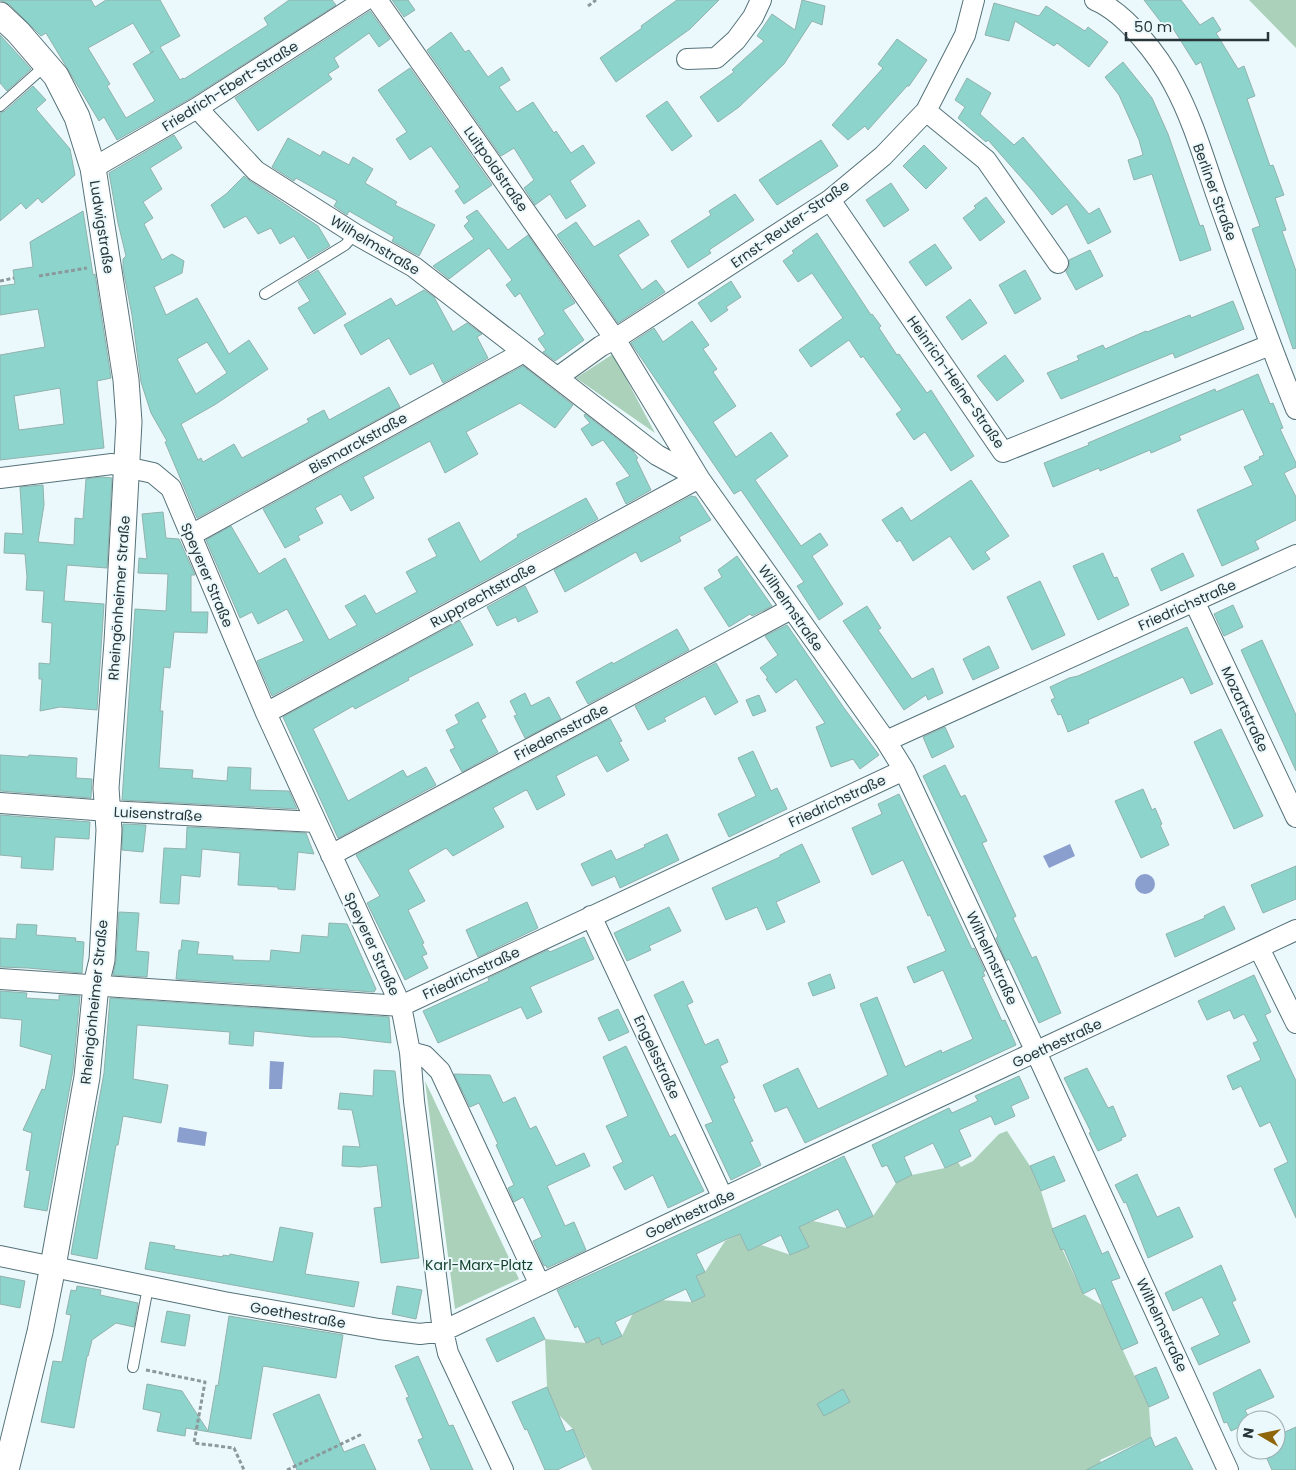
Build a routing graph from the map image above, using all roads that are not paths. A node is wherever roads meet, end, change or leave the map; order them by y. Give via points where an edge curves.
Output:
1 (365, 0) edge
2 (377, 0) edge
3 (761, 0) edge
4 (974, 0) edge
5 (1095, 0) edge
6 (0, 15) edge
7 (687, 59) dead end
8 (46, 64) junction
9 (0, 106) edge
10 (197, 108) junction
11 (926, 111) junction
12 (93, 168) junction
13 (830, 200) junction
14 (355, 234) junction
15 (1058, 263) dead end
16 (265, 294) dead end
17 (615, 338) junction
18 (1270, 345) junction
19 (524, 352) junction
20 (558, 377) junction
21 (1296, 409) edge
22 (128, 467) junction
23 (0, 478) edge
24 (699, 478) junction
25 (191, 535) junction
26 (1296, 555) edge
27 (1194, 602) junction
28 (792, 609) junction
29 (266, 713) junction
30 (886, 741) junction
31 (904, 770) junction
32 (0, 803) edge
33 (108, 811) junction
34 (1296, 817) edge
35 (316, 822) junction
36 (331, 855) junction
37 (591, 916) junction
38 (1296, 930) edge
39 (1259, 948) junction
40 (0, 979) edge
41 (96, 985) junction
42 (401, 1006) junction
43 (1296, 1023) edge
44 (410, 1052) junction
45 (1036, 1052) junction
46 (723, 1198) junction
47 (0, 1256) edge
48 (54, 1266) junction
49 (540, 1286) junction
50 (148, 1287) junction
51 (443, 1331) junction
52 (133, 1368) road end
53 (6, 1443) edge
54 (6, 1470) edge
55 (503, 1470) edge
56 (1228, 1470) edge

1 - 10 street, Friedrich-Ebert-Straße
2 - 17 street, Luitpoldstraße
3 - 7 street via 736,40 716,58
4 - 11 street, Ernst-Reuter-Straße via 965,35
5 - 18 street, Berliner Straße via 1131,25 1174,84 1192,125
6 - 8 street, Ludwigstraße
8 - 9 lane
8 - 12 street, Ludwigstraße via 56,76 77,117
10 - 12 street, Friedrich-Ebert-Straße
10 - 14 street, Wilhelmstraße via 256,171
11 - 13 street, Ernst-Reuter-Straße via 883,156
11 - 15 street via 986,160
12 - 22 street, Ludwigstraße via 126,380
13 - 17 street, Ernst-Reuter-Straße
13 - 18 street, Heinrich-Heine-Straße via 1003,452
14 - 16 lane via 345,244
14 - 19 street, Wilhelmstraße via 414,267
17 - 20 street
17 - 24 street, Wilhelmstraße
18 - 21 street, Berliner Straße
19 - 20 street, Wilhelmstraße
19 - 25 street, Bismarckstraße
20 - 24 street, Wilhelmstraße via 657,454
22 - 23 street, Speyerer Straße via 112,464
22 - 25 street, Speyerer Straße via 153,473 171,488
22 - 33 street, Rheingönheimer Straße via 106,788
24 - 28 street, Wilhelmstraße
24 - 29 street, Rupprechtstraße
25 - 29 street, Speyerer Straße
26 - 27 street, Friedrichstraße
27 - 30 street, Friedrichstraße
27 - 34 street, Mozartstraße
28 - 30 street, Wilhelmstraße
28 - 36 street, Friedensstraße
29 - 35 street, Speyerer Straße
30 - 31 street, Wilhelmstraße
31 - 37 street, Friedrichstraße
31 - 45 street, Wilhelmstraße
32 - 33 street, Luisenstraße
33 - 35 street, Luisenstraße
33 - 41 street, Rheingönheimer Straße via 102,960
35 - 36 street, Speyerer Straße
36 - 42 street, Speyerer Straße
37 - 42 street, Friedrichstraße
37 - 46 street, Engelsstraße
38 - 39 street, Goethestraße
39 - 43 street
39 - 45 street, Goethestraße
40 - 41 street, Friedrichstraße
41 - 42 street, Friedrichstraße
41 - 48 street, Rheingönheimer Straße via 86,1078
42 - 44 street, Speyerer Straße
44 - 49 street via 425,1056 440,1071
44 - 51 street, Speyerer Straße
45 - 46 street, Goethestraße
45 - 56 street, Wilhelmstraße
46 - 49 street, Goethestraße
47 - 48 street, Goethestraße
48 - 50 street, Goethestraße
48 - 53 street, Rheingönheimer Straße via 40,1332
49 - 51 street, Goethestraße
50 - 51 street, Goethestraße via 379,1329 420,1334
50 - 52 lane
51 - 55 street, Speyerer Straße via 448,1353
53 - 54 street, Rheingönheimer Straße

